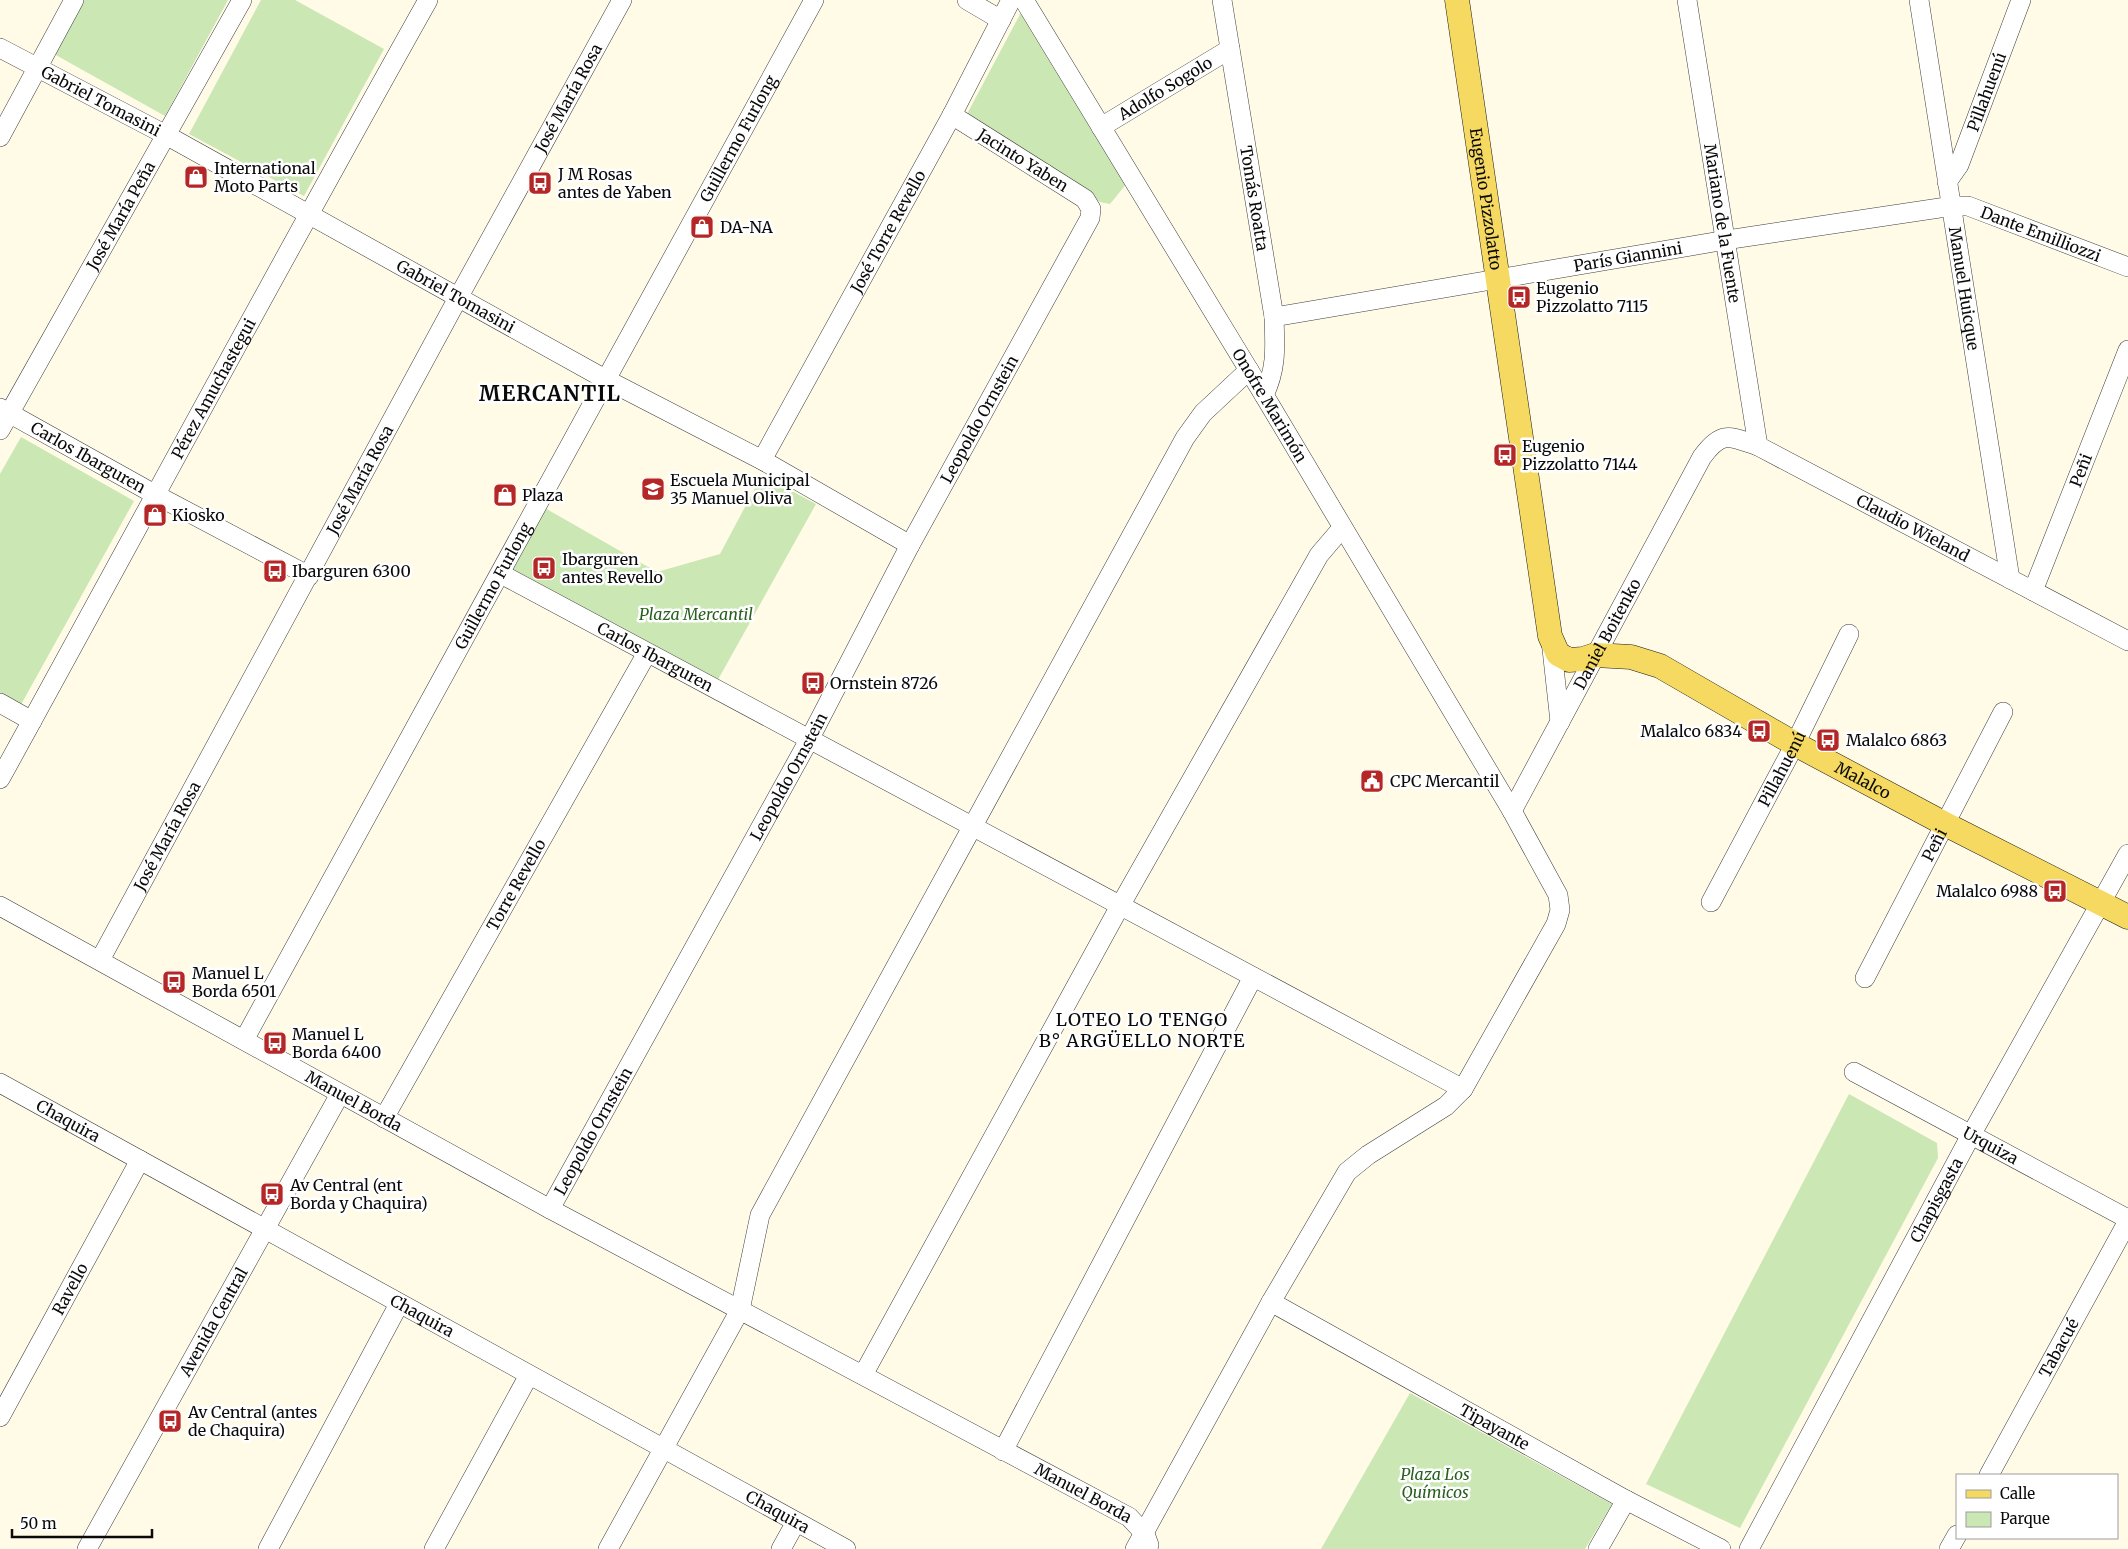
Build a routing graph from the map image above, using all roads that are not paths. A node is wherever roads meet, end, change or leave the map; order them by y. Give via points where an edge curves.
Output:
1 (74, 0) edge
2 (242, 0) edge
3 (428, 0) edge
4 (622, 0) edge
5 (814, 0) edge
6 (967, 0) edge
7 (1011, 0) edge
8 (1024, 0) edge
9 (1222, 0) edge
10 (1457, 0) edge
11 (1687, 0) edge
12 (1920, 0) edge
13 (2021, 0) edge
14 (1001, 20) junction
15 (0, 48) edge
16 (1230, 49) junction
17 (38, 68) junction
18 (952, 115) junction
19 (1101, 127) junction
20 (166, 135) junction
21 (0, 137) edge
22 (1947, 182) junction
23 (1953, 206) junction
24 (1091, 209) joint
25 (308, 213) junction
26 (1726, 240) junction
27 (2128, 266) edge
28 (1499, 278) junction
29 (458, 298) junction
30 (1274, 317) junction
31 (2128, 350) edge
32 (1249, 370) junction
33 (605, 379) junction
34 (1264, 395) junction
35 (5, 410) edge
36 (0, 430) edge
37 (1758, 446) junction
38 (1702, 457) joint
39 (762, 460) junction
40 (156, 495) junction
41 (1342, 528) junction
42 (910, 545) junction
43 (501, 574) junction
44 (309, 576) junction
45 (2010, 579) junction
46 (2034, 591) junction
47 (1849, 634) dead end
48 (1550, 636) junction
49 (2128, 641) edge
50 (647, 653) junction
51 (1596, 655) junction
52 (0, 703) edge
53 (2003, 712) dead end
54 (32, 721) junction
55 (1560, 722) junction
56 (809, 740) junction
57 (1795, 744) junction
58 (0, 779) edge
59 (1512, 811) junction
60 (1945, 824) junction
61 (972, 826) junction
62 (2128, 854) edge
63 (1711, 902) dead end
64 (2100, 903) junction
65 (0, 906) edge
66 (1120, 906) junction
67 (2128, 917) edge
68 (100, 960) junction
69 (1254, 978) junction
70 (1865, 978) dead end
71 (244, 1040) junction
72 (1854, 1072) dead end
73 (1463, 1089) junction
74 (2, 1090) edge
75 (340, 1094) junction
76 (384, 1118) junction
77 (1971, 1135) junction
78 (140, 1160) junction
79 (550, 1209) junction
80 (2128, 1220) edge
81 (264, 1229) junction
82 (1271, 1302) junction
83 (399, 1304) junction
84 (740, 1310) junction
85 (529, 1375) junction
86 (863, 1375) junction
87 (0, 1417) edge
88 (663, 1448) junction
89 (1003, 1451) junction
90 (1990, 1474) edge
91 (1626, 1500) junction
92 (796, 1522) junction
93 (1956, 1537) edge
94 (1143, 1544) edge
95 (87, 1549) edge
96 (268, 1549) edge
97 (434, 1549) edge
98 (608, 1549) edge
99 (782, 1549) edge
100 (846, 1549) edge
101 (1598, 1549) edge
102 (1721, 1549) edge
103 (1749, 1549) edge
104 (1949, 1549) edge

1 - 17 street
2 - 20 street, José María Peña
3 - 25 street, Pérez Amuchastegui
4 - 29 street, José María Rosa
5 - 33 street, Guillermo Furlong
6 - 14 street
7 - 14 street, José Torre Revello
8 - 19 street, Onofre Marimón
9 - 16 street, Tomás Roatta
10 - 28 main road, Eugenio Pizzolatto
11 - 26 street, Mariano de la Fuente
12 - 22 street, Manuel Huicque
13 - 22 street, Pillahuenú via 1959,165
14 - 18 street, José Torre Revello
15 - 17 street, Gabriel Tomasini
16 - 19 street, Adolfo Sogolo
16 - 30 street, Tomás Roatta
17 - 20 street, Gabriel Tomasini
17 - 21 street
18 - 24 street, Jacinto Yaben via 1085,199
18 - 39 street, José Torre Revello
19 - 32 street, Onofre Marimón
20 - 25 street, Gabriel Tomasini
20 - 35 street, José María Peña
22 - 23 street, Manuel Huicque
23 - 26 street, París Giannini
23 - 27 street, Dante Emilliozzi via 1968,206
23 - 45 street, Manuel Huicque
24 - 42 street, Leopoldo Ornstein via 1090,218
25 - 29 street, Gabriel Tomasini
25 - 40 street, Pérez Amuchastegui
26 - 28 street, París Giannini
26 - 37 street, Mariano de la Fuente
28 - 30 street, París Giannini
28 - 48 main road, Eugenio Pizzolatto
29 - 33 street, Gabriel Tomasini
29 - 44 street, José María Rosa
30 - 34 street, Tomás Roatta via 1276,354 1272,378
31 - 46 street, Peñi
32 - 34 street, Onofre Marimón
32 - 61 street via 1203,413 1185,438
33 - 39 street, Gabriel Tomasini
33 - 43 street, Guillermo Furlong
34 - 41 street, Onofre Marimón
35 - 36 street, José María Peña
35 - 40 street, Carlos Ibarguren
37 - 38 street, Claudio Wieland via 1722,437 1712,443
37 - 45 street, Claudio Wieland
38 - 51 street, Daniel Boitenko
39 - 42 street, Gabriel Tomasini
40 - 44 street, Carlos Ibarguren
40 - 54 street, Pérez Amuchastegui
41 - 59 street, Onofre Marimón
41 - 66 street via 1319,555
42 - 56 street, Leopoldo Ornstein
43 - 50 street, Carlos Ibarguren
43 - 71 street, Guillermo Furlong
44 - 68 street, José María Rosa
45 - 46 street, Claudio Wieland
46 - 49 street, Claudio Wieland
47 - 57 street, Pillahuenú
48 - 51 main road, Eugenio Pizzolatto via 1558,654 1569,660
48 - 55 street
50 - 56 street, Carlos Ibarguren
50 - 76 street, Torre Revello
51 - 55 street, Daniel Boitenko
51 - 57 main road, Malalco via 1631,656 1660,666
52 - 54 street
53 - 60 street, Peñi
54 - 58 street, Pérez Amuchastegui
55 - 59 street, Daniel Boitenko
56 - 61 street, Carlos Ibarguren
56 - 79 street, Leopoldo Ornstein
57 - 60 main road, Malalco
57 - 63 street, Pillahuenú
59 - 73 street, Onofre Marimón via 1558,895 1560,910 1556,924
60 - 64 main road, Malalco
60 - 70 street, Peñi
61 - 66 street, Carlos Ibarguren
61 - 84 street via 760,1214
62 - 64 street, Chapisgasta
64 - 67 main road, Malalco
64 - 77 street, Chapisgasta
65 - 68 street, Manuel Borda
66 - 69 street, Carlos Ibarguren
66 - 86 street
68 - 71 street, Manuel Borda
69 - 73 street, Carlos Ibarguren
69 - 89 street
71 - 75 street, Manuel Borda
72 - 77 street, Urquiza
73 - 82 street, Onofre Marimón via 1446,1106 1347,1172
74 - 78 street, Chaquira
75 - 76 street, Manuel Borda
75 - 81 street, Avenida Central
76 - 79 street, Manuel Borda
77 - 80 street, Urquiza
77 - 103 street, Chapisgasta
78 - 81 street, Chaquira
78 - 87 street, Ravello
79 - 84 street, Manuel Borda
80 - 90 street, Tabacué
81 - 83 street, Chaquira
81 - 95 street, Avenida Central
82 - 91 street, Tipayante
82 - 94 street, Onofre Marimón
83 - 85 street, Chaquira
83 - 96 street
84 - 86 street
84 - 88 street
85 - 88 street, Chaquira
85 - 97 street
86 - 89 street, Manuel Borda
88 - 92 street, Chaquira
88 - 98 street
89 - 94 street, Manuel Borda via 1130,1517
91 - 101 street
91 - 102 street, Tipayante
92 - 99 street
92 - 100 street, Chaquira
93 - 104 street

